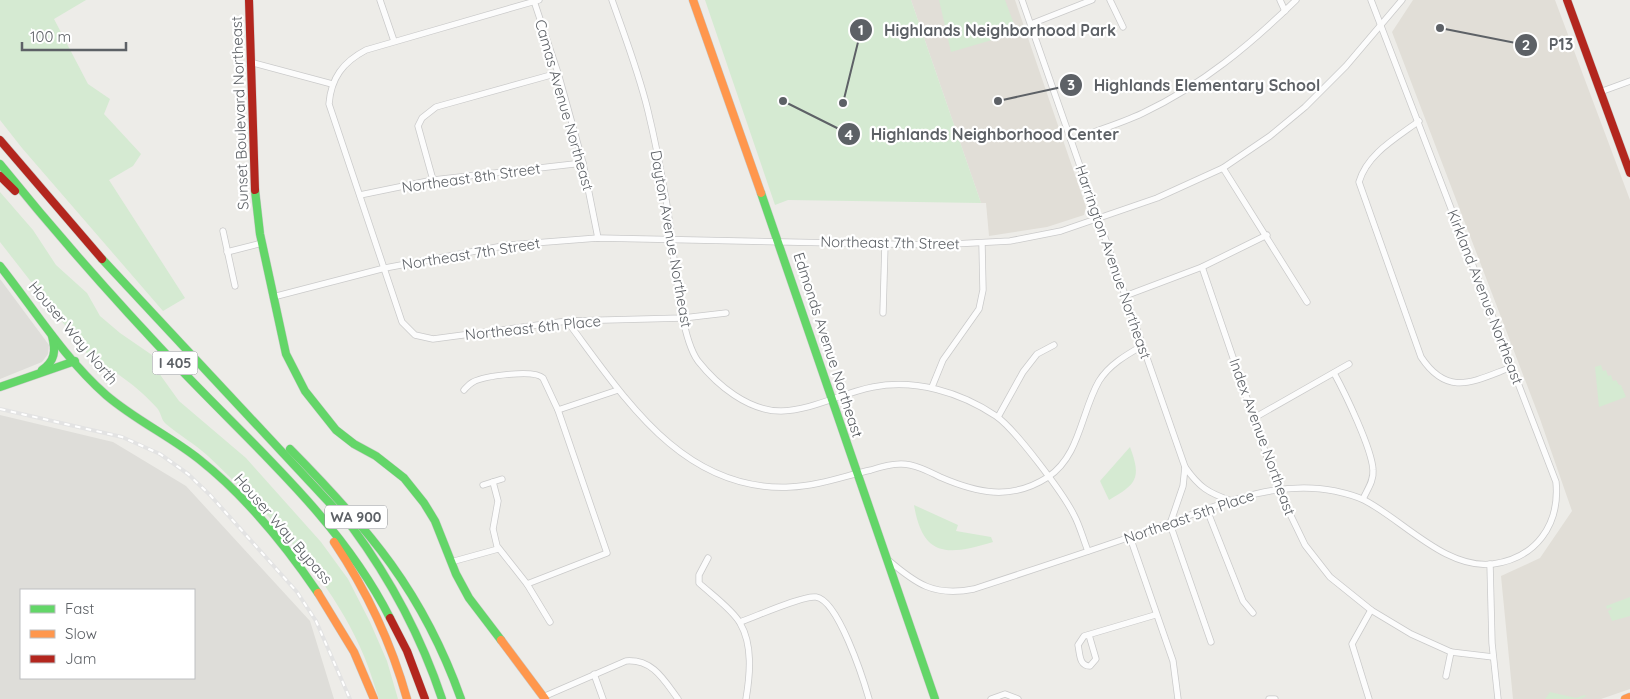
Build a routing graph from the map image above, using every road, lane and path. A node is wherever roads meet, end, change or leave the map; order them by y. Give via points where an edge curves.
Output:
1 (244, 0) edge
2 (249, 0) edge
3 (380, 0) edge
4 (612, 0) edge
5 (693, 0) edge
6 (1022, 0) edge
7 (1092, 0) edge
8 (1110, 0) edge
9 (1280, 0) edge
10 (1296, 0) edge
11 (1371, 0) edge
12 (1402, 0) edge
13 (1567, 0) edge
14 (537, 1) edge
15 (1285, 11) junction
16 (1030, 24) junction
17 (1382, 25) junction
18 (1123, 27) dead end
19 (394, 41) junction
20 (250, 62) junction
21 (558, 73) junction
22 (1630, 81) edge
23 (332, 84) junction
24 (1600, 92) junction
25 (1419, 121) junction
26 (0, 140) edge
27 (1071, 140) junction
28 (583, 163) junction
29 (0, 164) edge
30 (1223, 168) junction
31 (1629, 170) edge
32 (0, 176) edge
33 (433, 180) junction
34 (360, 195) junction
35 (1098, 218) junction
36 (56, 231) junction
37 (223, 232) dead end
38 (1267, 235) junction
39 (598, 238) junction
40 (673, 239) junction
41 (262, 243) junction
42 (779, 243) junction
43 (885, 244) junction
44 (982, 244) junction
45 (227, 252) junction
46 (0, 266) edge
47 (1202, 267) junction
48 (385, 268) junction
49 (234, 286) dead end
50 (1125, 296) junction
51 (273, 297) junction
52 (1307, 302) dead end
53 (726, 313) dead end
54 (883, 313) dead end
55 (683, 318) junction
56 (567, 321) junction
57 (50, 329) junction
58 (1054, 345) dead end
59 (1142, 346) junction
60 (75, 361) junction
61 (1349, 364) dead end
62 (1512, 367) junction
63 (206, 369) junction
64 (1334, 373) junction
65 (34, 375) junction
66 (0, 387) edge
67 (932, 387) junction
68 (464, 390) dead end
69 (618, 390) junction
70 (832, 400) junction
71 (558, 410) junction
72 (129, 414) joint
73 (998, 417) junction
74 (1254, 418) junction
75 (1185, 467) junction
76 (856, 473) junction
77 (1048, 477) junction
78 (502, 479) dead end
79 (493, 482) junction
80 (483, 485) dead end
81 (1278, 490) junction
82 (298, 493) junction
83 (1363, 499) junction
84 (1232, 501) junction
85 (1207, 510) junction
86 (1170, 524) junction
87 (1130, 538) junction
88 (498, 549) junction
89 (1088, 551) junction
90 (708, 558) dead end
91 (886, 558) junction
92 (452, 562) junction
93 (1490, 564) junction
94 (527, 584) junction
95 (1371, 610) junction
96 (1253, 613) dead end
97 (1155, 615) junction
98 (550, 622) dead end
99 (740, 622) junction
100 (1089, 634) junction
101 (1211, 642) dead end
102 (1450, 652) junction
103 (1493, 657) junction
104 (594, 674) junction
105 (1446, 676) dead end
106 (1630, 697) edge
107 (544, 698) edge
108 (374, 699) edge
109 (407, 699) edge
110 (425, 699) edge
111 (442, 699) edge
112 (461, 699) edge
113 (603, 699) edge
114 (678, 699) edge
115 (746, 699) edge
116 (869, 699) edge
117 (935, 699) edge
118 (991, 699) edge
119 (1018, 699) edge
120 (1178, 699) edge
121 (1269, 699) edge
122 (1275, 699) edge
123 (1369, 699) edge
124 (1498, 699) edge
125 (1625, 699) edge

1 - 2 main road
2 - 20 main road, Sunset Boulevard Northeast
3 - 19 street
4 - 40 street, Dayton Avenue Northeast via 648,111
5 - 42 main road, Edmonds Avenue Northeast
6 - 16 street, Harrington Avenue Northeast
7 - 16 street
8 - 18 street
9 - 15 street
10 - 15 street
11 - 17 street, Kirkland Avenue Northeast
12 - 17 street, Northeast 7th Street
13 - 24 main road
14 - 19 street
14 - 21 street, Camas Avenue Northeast
15 - 27 street via 1217,70 1174,96 1142,114
16 - 27 street, Harrington Avenue Northeast
17 - 25 street, Kirkland Avenue Northeast
17 - 30 street, Northeast 7th Street via 1306,107
19 - 23 street via 354,56 338,72
20 - 23 street
20 - 41 main road, Sunset Boulevard Northeast via 254,186
21 - 28 street, Camas Avenue Northeast
21 - 33 street via 428,112 418,126
22 - 24 street
23 - 34 street, Northeast 6th Place via 329,104
24 - 31 main road
25 - 62 street, Kirkland Avenue Northeast
25 - 62 street via 1363,168 1359,182 1421,357 1430,371 1442,380 1454,383 1468,383
26 - 63 main road, I 405 via 69,222
27 - 35 street, Harrington Avenue Northeast
28 - 33 street, Northeast 8th Street
28 - 39 street, Camas Avenue Northeast
29 - 36 main road, I 405
30 - 35 street, Northeast 7th Street via 1157,198
30 - 38 street
32 - 36 main road
33 - 34 street, Northeast 8th Street
34 - 48 street, Northeast 6th Place
35 - 44 street, Northeast 7th Street via 1034,237
35 - 50 street, Harrington Avenue Northeast
36 - 82 main road, I 405
37 - 45 street
38 - 47 street
38 - 52 street
39 - 40 street, Northeast 7th Street
39 - 48 street, Northeast 7th Street via 508,245
40 - 42 street, Northeast 7th Street
40 - 55 street, Dayton Avenue Northeast
41 - 45 street
41 - 51 main road, Sunset Boulevard Northeast
42 - 43 street, Northeast 7th Street
42 - 70 main road, Edmonds Avenue Northeast
43 - 44 street, Northeast 7th Street
43 - 54 street
44 - 67 street via 984,290 978,309 943,360
45 - 49 street
46 - 57 main road, Houser Way North
47 - 50 street
47 - 74 street, Index Avenue Northeast
48 - 51 street, Northeast 7th Street
48 - 56 street, Northeast 6th Place via 402,322 422,338
50 - 59 street, Harrington Avenue Northeast
51 - 92 main road, Sunset Boulevard Northeast via 286,354 305,391 336,430 404,478 435,521
53 - 55 street, Northeast 6th Place
55 - 56 street, Northeast 6th Place
55 - 70 street, Dayton Avenue Northeast via 697,359 728,391 754,405 780,411
56 - 69 street
57 - 60 main road, Houser Way North
57 - 65 main road via 55,356
58 - 73 street via 1037,354 1022,372
59 - 75 street, Harrington Avenue Northeast
59 - 77 street via 1122,356 1099,382 1071,450
60 - 65 main road
60 - 72 main road, Houser Way North via 90,380
61 - 64 street
62 - 93 street, Kirkland Avenue Northeast via 1556,482 1557,496 1550,528 1539,543 1509,561
63 - 111 main road, I 405 via 322,493 372,554 411,620
63 - 112 main road, WA 900 via 304,462 373,536 420,604 446,656
64 - 74 street
64 - 83 street via 1371,459 1372,480
65 - 66 main road
67 - 70 street, Dayton Avenue Northeast via 873,387
67 - 73 street, Dayton Avenue Northeast
68 - 71 street via 474,381 530,372 540,374
69 - 71 street
69 - 76 street via 678,453 717,473 750,484 789,487 818,484
70 - 76 main road, Edmonds Avenue Northeast
71 - 94 street via 607,553
72 - 108 main road, Houser Way Bypass via 173,438 212,469 296,562 337,619
73 - 77 street, Dayton Avenue Northeast
74 - 81 street, Index Avenue Northeast
75 - 84 street, Harrington Avenue Northeast via 1205,490
75 - 86 street, Harrington Avenue Northeast via 1183,486
76 - 77 street via 901,464 922,468 968,489 994,492 1018,490
76 - 91 main road, Edmonds Avenue Northeast
77 - 89 street, Dayton Avenue Northeast via 1074,515
78 - 79 street
79 - 80 street
79 - 88 street via 498,501 493,534
81 - 83 street, Northeast 5th Place via 1310,488
81 - 84 street, Northeast 5th Place
81 - 95 street, Index Avenue Northeast via 1305,545 1318,563
82 - 109 main road, WA 900 via 349,564 382,627
82 - 110 main road, I 405 via 369,579 403,640
83 - 93 street, Northeast 5th Place via 1452,558 1472,564
84 - 85 street, Northeast 5th Place
85 - 86 street, Northeast 5th Place
85 - 96 street via 1243,601
86 - 87 street, Northeast 5th Place
86 - 101 street
87 - 89 street, Northeast 5th Place
87 - 97 street
88 - 92 street
88 - 94 street
89 - 91 street, Northeast 5th Place via 956,593 928,588 911,580
90 - 99 street via 699,575 699,583
91 - 117 main road, Edmonds Avenue Northeast
92 - 107 main road, Sunset Boulevard Northeast via 469,598
93 - 103 street
94 - 98 street
95 - 102 street, Index Avenue Northeast
95 - 123 street via 1352,644
97 - 100 street
97 - 120 street via 1173,662
99 - 115 street via 748,642
99 - 116 street via 809,597 822,599 850,643
100 - 100 street via 1096,659 1086,666 1082,663 1078,645
102 - 103 street, Index Avenue Northeast
102 - 105 street
103 - 124 street
104 - 107 street
104 - 113 street
104 - 114 street via 626,661 640,662 656,669
106 - 125 main road
118 - 119 street via 1005,694
121 - 122 street

